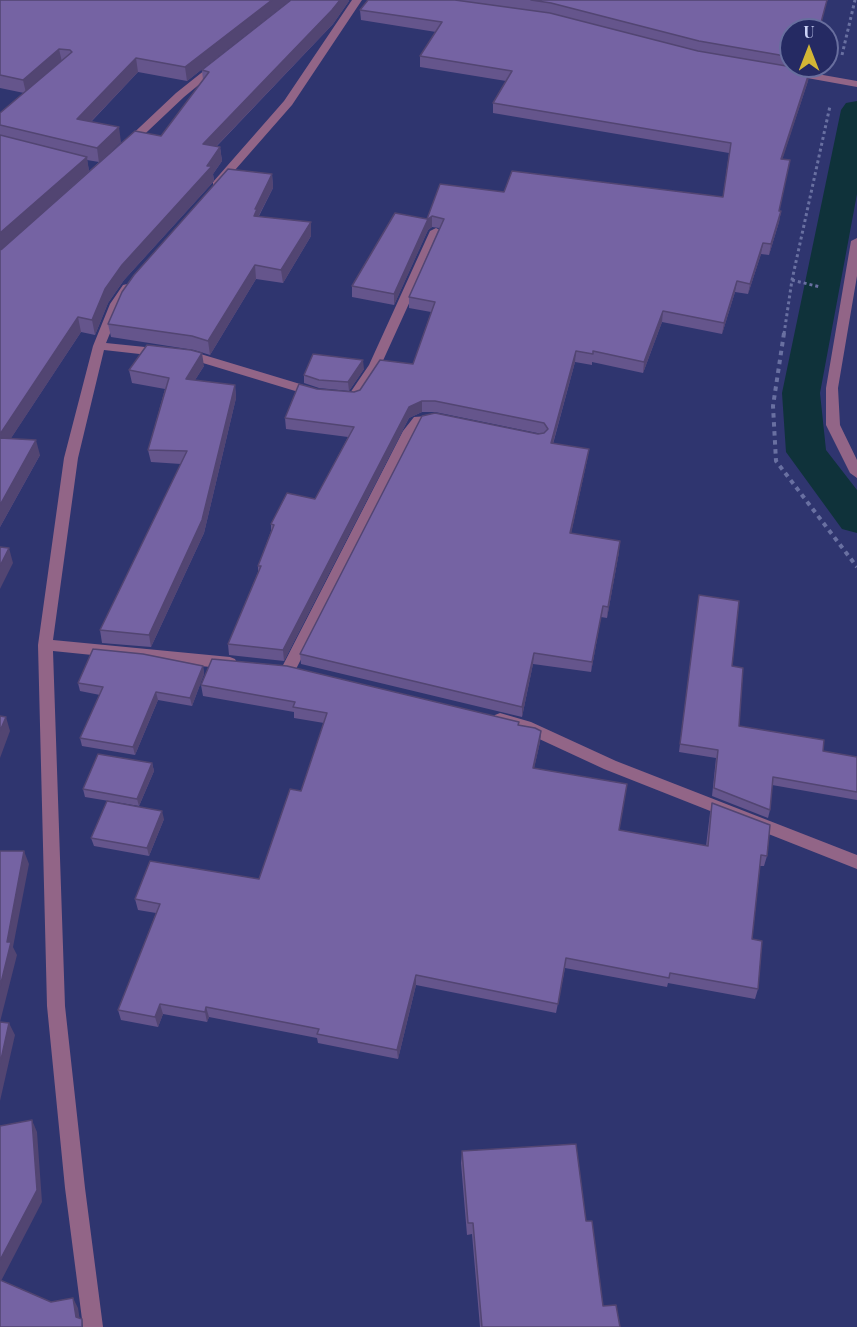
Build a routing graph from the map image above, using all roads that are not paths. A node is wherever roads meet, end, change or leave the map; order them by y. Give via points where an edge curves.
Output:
1 (357, 0) edge
2 (226, 58) edge
3 (778, 70) edge
4 (857, 84) edge
5 (119, 153) edge
6 (208, 195) edge
7 (436, 231) edge
8 (857, 241) edge
9 (138, 276) edge
10 (99, 346) junction
11 (458, 422) edge
12 (857, 473) edge
13 (45, 645) junction
14 (243, 664) edge
15 (289, 670) edge
16 (481, 715) edge
17 (857, 862) edge
18 (93, 1327) edge

1 - 6 street via 288,103
2 - 5 street
3 - 4 street
7 - 10 street via 375,365 354,397 318,394 194,356
8 - 12 street via 832,388 833,425
9 - 10 street via 116,304
10 - 13 street via 71,458
11 - 15 street via 435,417 416,422
13 - 14 street
13 - 18 street via 56,1006
16 - 17 street via 526,726 610,765

